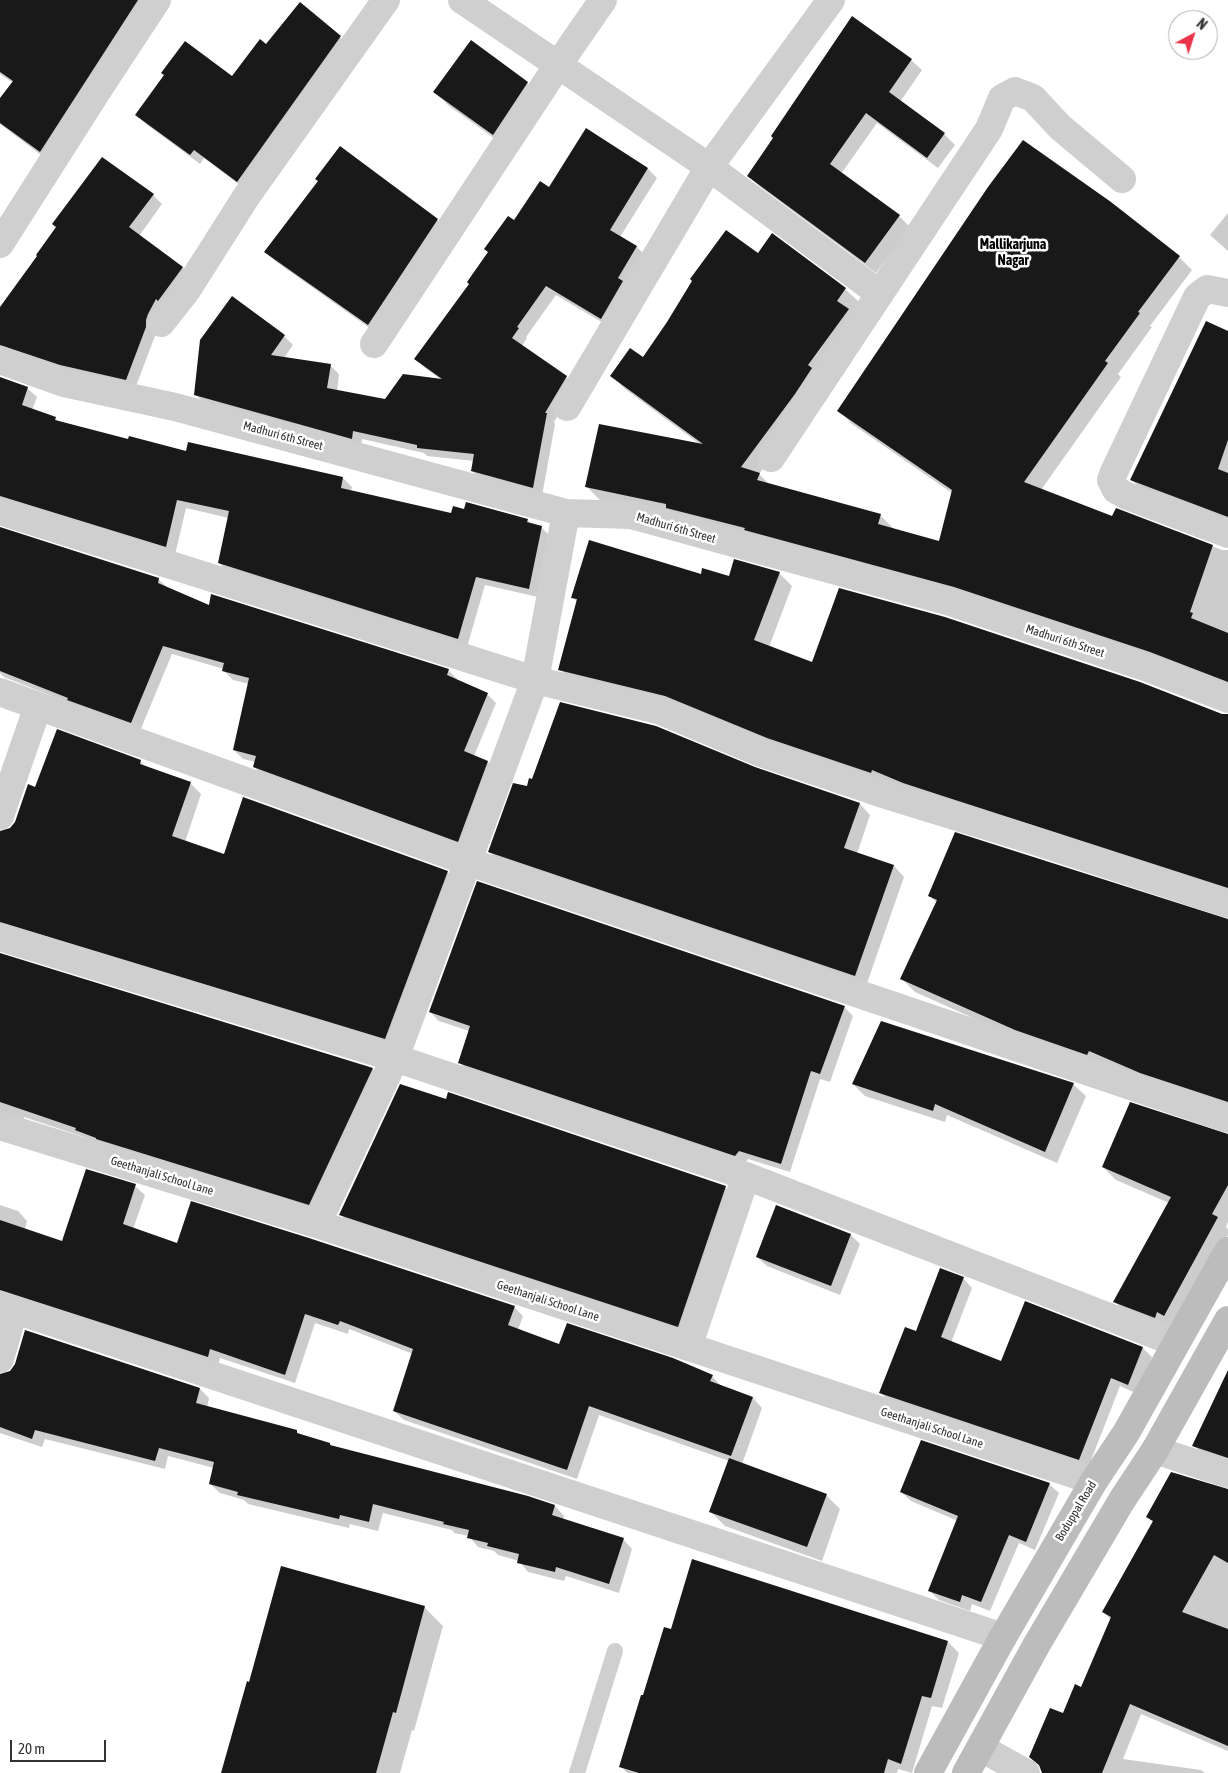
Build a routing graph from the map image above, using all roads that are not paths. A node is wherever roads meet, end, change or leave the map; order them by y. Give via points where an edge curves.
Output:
1 (157, 0) edge
2 (386, 0) edge
3 (462, 0) edge
4 (603, 0) edge
5 (831, 0) edge
6 (558, 65) junction
7 (709, 167) junction
8 (1122, 179) dead end
9 (0, 244) edge
10 (1228, 293) edge
11 (880, 294) junction
12 (161, 324) dead end
13 (374, 344) dead end
14 (0, 360) edge
15 (568, 407) dead end
16 (771, 458) dead end
17 (0, 511) edge
18 (566, 513) junction
19 (1228, 534) edge
20 (535, 680) junction
21 (0, 692) edge
22 (1228, 700) edge
23 (38, 706) junction
24 (0, 816) edge
25 (469, 862) junction
26 (1228, 904) edge
27 (0, 936) edge
28 (395, 1058) junction
29 (1228, 1119) edge
30 (0, 1126) edge
31 (746, 1176) junction
32 (317, 1224) junction
33 (1228, 1251) edge
34 (7, 1307) edge
35 (1228, 1320) edge
36 (1176, 1342) junction
37 (688, 1348) junction
38 (0, 1359) edge
39 (1155, 1450) junction
40 (1228, 1474) edge
41 (1094, 1481) junction
42 (1003, 1636) junction
43 (615, 1651) dead end
44 (981, 1748) junction
45 (577, 1773) edge
46 (928, 1773) edge
47 (966, 1773) edge
48 (1026, 1773) edge

1 - 9 street
2 - 12 street via 246,197 187,290
3 - 6 street
4 - 6 street
5 - 7 street
6 - 7 street
6 - 13 street
7 - 11 street
7 - 15 street
8 - 11 street via 1060,127 1032,98 1015,91 1002,98 988,129
10 - 19 street via 1207,289 1198,297 1111,480 1116,490 1127,496
11 - 16 street
14 - 18 street, Madhuri 6th Street via 64,383 175,407
17 - 20 street
18 - 20 street
18 - 22 street, Madhuri 6th Street via 631,515 950,602 1145,667
20 - 25 street
20 - 26 street via 661,711 761,753
21 - 23 street
23 - 24 street
23 - 25 street
25 - 28 street
25 - 29 street
27 - 28 street
28 - 31 street
28 - 32 street
30 - 32 street, Geethanjali School Lane
31 - 36 street
31 - 37 street
32 - 37 street, Geethanjali School Lane
33 - 36 street, Boduppal Road
34 - 38 street
34 - 42 street
35 - 39 street
36 - 41 street, Boduppal Road via 1126,1433
37 - 41 street, Geethanjali School Lane
39 - 40 street
39 - 44 street via 1037,1644
41 - 42 street, Boduppal Road
42 - 46 street, Boduppal Road
43 - 45 lane
44 - 47 street
44 - 48 street

